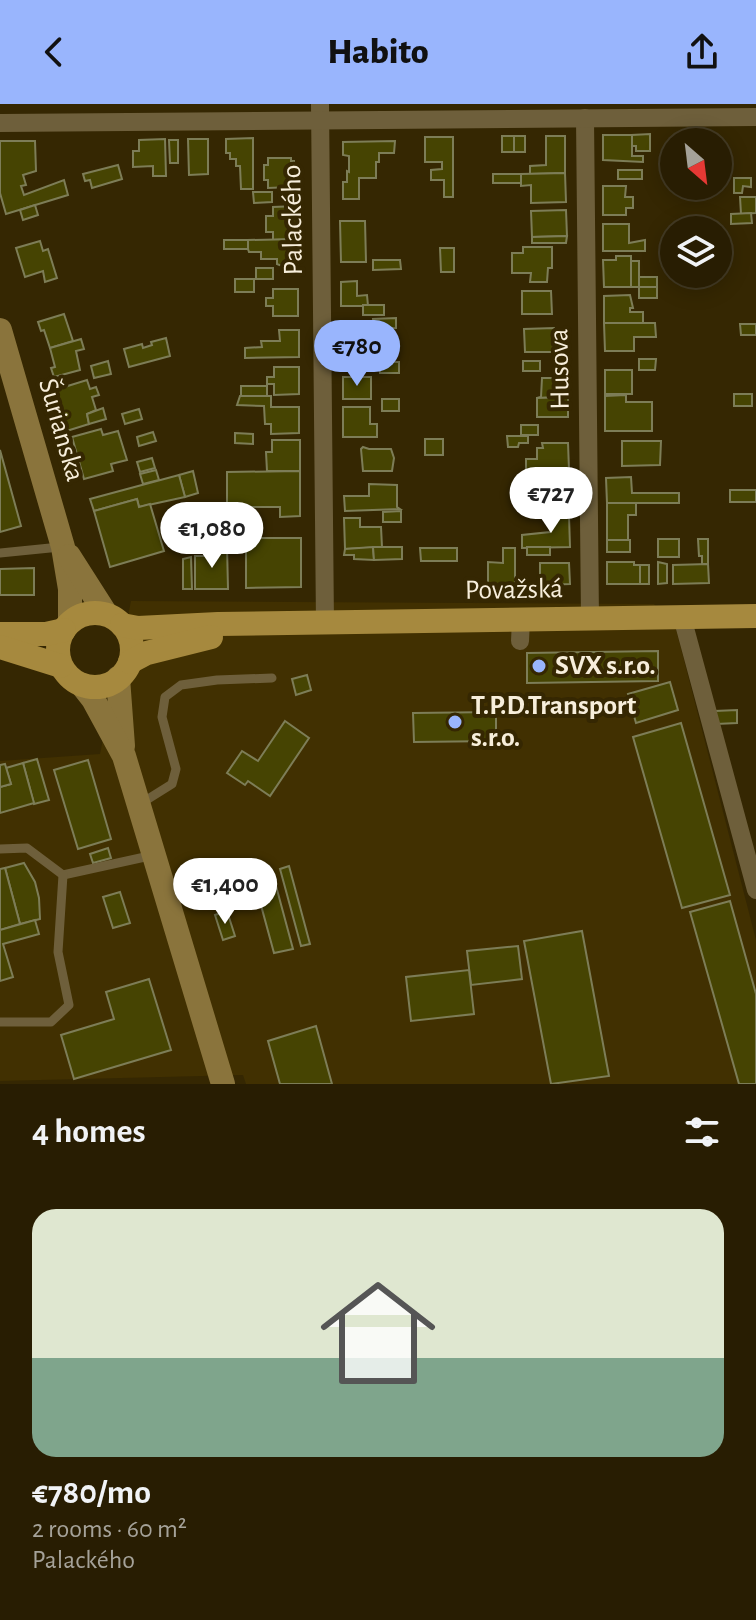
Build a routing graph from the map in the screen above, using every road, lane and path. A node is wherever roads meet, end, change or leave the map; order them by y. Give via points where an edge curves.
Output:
1 (320, 112) edge
2 (756, 117) edge
3 (585, 118) junction
4 (0, 123) edge
5 (0, 330) edge
6 (7, 374) edge
7 (63, 547) junction
8 (0, 553) edge
9 (756, 616) edge
10 (682, 617) junction
11 (590, 619) junction
12 (114, 620) junction
13 (273, 624) junction
14 (325, 624) junction
15 (67, 626) junction
16 (0, 634) edge
17 (0, 647) edge
18 (61, 666) junction
19 (124, 670) junction
20 (272, 678) dead end
21 (82, 685) junction
22 (124, 756) junction
23 (140, 804) junction
24 (0, 849) edge
25 (154, 855) junction
26 (63, 875) junction
27 (756, 890) edge
28 (0, 1022) edge
29 (223, 1084) edge

1 - 3 street
1 - 4 street
1 - 14 street, Palackého
2 - 3 street
3 - 11 street, Husova
5 - 6 street, Šurianska
6 - 7 street, Šurianska
7 - 8 lane
7 - 12 street, Šurianska via 95,601
7 - 15 street, Šurianska via 70,589
9 - 10 main road, Považská
10 - 11 main road, Považská
10 - 27 street
11 - 14 main road, Považská via 520,630
12 - 13 main road, Považská via 138,628
12 - 15 main road via 86,613
12 - 19 main road via 131,643
13 - 14 main road, Považská
13 - 19 main road, Považská via 147,653
15 - 16 main road via 46,634
15 - 18 main road via 58,647
17 - 18 main road
18 - 21 main road
19 - 21 main road via 101,686
19 - 22 street
20 - 23 lane via 181,685 165,697 162,717 176,769 172,784
21 - 22 street
22 - 23 street
23 - 25 street
24 - 26 lane via 27,848
25 - 26 lane
25 - 29 street
26 - 28 lane via 58,952 69,1005 51,1022

